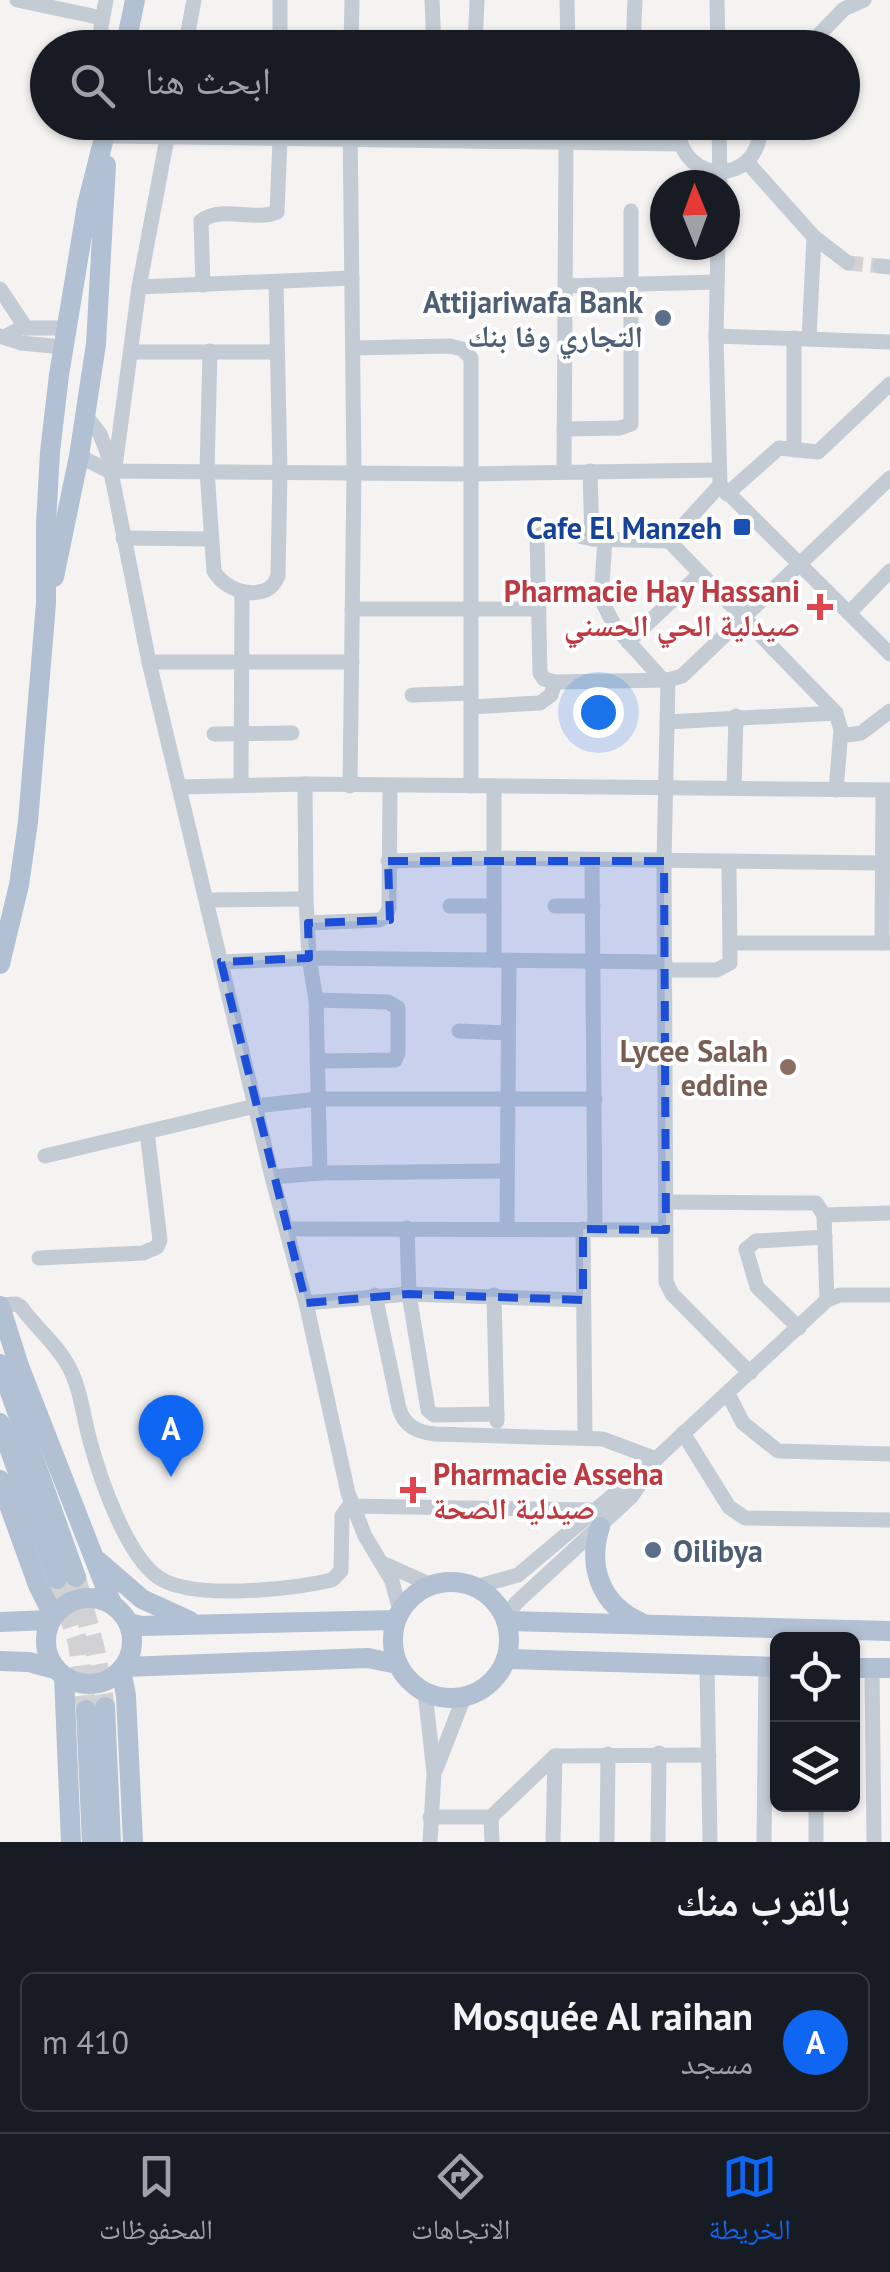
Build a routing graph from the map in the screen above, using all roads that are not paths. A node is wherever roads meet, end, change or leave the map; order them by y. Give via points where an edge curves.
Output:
1 (17, 0) edge
2 (106, 0) edge
3 (135, 0) edge
4 (194, 0) edge
5 (280, 0) edge
6 (352, 0) edge
7 (432, 0) edge
8 (476, 0) edge
9 (568, 0) edge
10 (635, 0) edge
11 (717, 0) edge
12 (825, 0) edge
13 (864, 0) edge
14 (840, 13) junction
15 (102, 18) junction
16 (102, 30) edge
17 (128, 30) edge
18 (188, 30) edge
19 (280, 30) edge
20 (351, 30) edge
21 (433, 30) edge
22 (475, 30) edge
23 (568, 30) edge
24 (634, 30) edge
25 (718, 30) edge
26 (823, 30) edge
27 (104, 140) edge
28 (107, 140) edge
29 (167, 140) edge
30 (280, 140) edge
31 (351, 140) edge
32 (567, 140) edge
33 (684, 140) edge
34 (719, 140) edge
35 (760, 140) edge
36 (747, 162) junction
37 (704, 170) edge
38 (720, 170) edge
39 (732, 170) edge
40 (631, 211) dead end
41 (814, 236) junction
42 (718, 260) edge
43 (848, 263) tunnel mouth
44 (352, 278) junction
45 (276, 282) junction
46 (717, 282) junction
47 (631, 284) junction
48 (203, 285) junction
49 (140, 286) junction
50 (565, 286) junction
51 (0, 290) edge
52 (26, 328) junction
53 (98, 332) junction
54 (65, 333) junction
55 (3, 336) edge
56 (716, 336) junction
57 (802, 338) junction
58 (890, 342) edge
59 (354, 348) junction
60 (210, 351) junction
61 (131, 352) junction
62 (276, 352) junction
63 (890, 384) edge
64 (86, 416) junction
65 (564, 429) junction
66 (794, 450) junction
67 (50, 452) junction
68 (79, 456) junction
69 (112, 471) junction
70 (207, 471) junction
71 (280, 472) junction
72 (354, 472) junction
73 (564, 472) junction
74 (590, 472) junction
75 (469, 474) junction
76 (890, 478) edge
77 (721, 483) junction
78 (124, 538) junction
79 (210, 539) junction
80 (599, 539) junction
81 (669, 541) junction
82 (801, 566) junction
83 (890, 571) edge
84 (700, 574) junction
85 (242, 592) junction
86 (46, 603) junction
87 (539, 608) junction
88 (352, 610) junction
89 (473, 610) junction
90 (849, 613) junction
91 (746, 618) junction
92 (628, 642) junction
93 (890, 654) edge
94 (149, 662) junction
95 (242, 662) junction
96 (352, 662) junction
97 (665, 680) junction
98 (555, 682) junction
99 (412, 695) dead end
100 (471, 700) junction
101 (890, 711) edge
102 (836, 713) junction
103 (736, 716) junction
104 (667, 722) junction
105 (292, 733) dead end
106 (214, 734) dead end
107 (242, 734) junction
108 (841, 736) junction
109 (305, 784) junction
110 (241, 786) junction
111 (350, 786) junction
112 (471, 786) junction
113 (494, 786) junction
114 (666, 786) junction
115 (178, 787) junction
116 (390, 787) junction
117 (734, 788) junction
118 (836, 790) junction
119 (887, 790) edge
120 (494, 858) junction
121 (388, 861) junction
122 (664, 861) junction
123 (592, 862) junction
124 (730, 863) junction
125 (881, 863) junction
126 (306, 899) junction
127 (208, 900) junction
128 (450, 906) dead end
129 (494, 906) junction
130 (556, 906) dead end
131 (593, 906) junction
132 (308, 923) junction
133 (732, 943) junction
134 (886, 943) edge
135 (309, 958) junction
136 (501, 961) junction
137 (221, 962) junction
138 (594, 962) junction
139 (0, 964) edge
140 (665, 966) junction
141 (316, 1000) junction
142 (459, 1031) dead end
143 (508, 1032) junction
144 (317, 1061) junction
145 (318, 1098) junction
146 (507, 1099) junction
147 (594, 1100) junction
148 (255, 1106) junction
149 (147, 1132) junction
150 (44, 1156) dead end
151 (506, 1171) junction
152 (320, 1173) junction
153 (272, 1177) junction
154 (666, 1202) junction
155 (890, 1214) edge
156 (824, 1216) junction
157 (507, 1227) junction
158 (407, 1228) junction
159 (286, 1229) junction
160 (589, 1229) junction
161 (666, 1230) junction
162 (825, 1238) junction
163 (39, 1258) dead end
164 (409, 1294) junction
165 (375, 1295) junction
166 (494, 1295) junction
167 (890, 1295) edge
168 (583, 1300) junction
169 (827, 1300) junction
170 (306, 1303) junction
171 (0, 1306) edge
172 (799, 1328) junction
173 (0, 1364) edge
174 (750, 1373) junction
175 (728, 1394) junction
176 (497, 1414) junction
177 (0, 1423) edge
178 (682, 1433) junction
179 (498, 1435) junction
180 (585, 1438) junction
181 (890, 1454) edge
182 (656, 1458) junction
183 (3, 1489) edge
184 (352, 1506) junction
185 (597, 1519) junction
186 (890, 1520) edge
187 (0, 1528) edge
188 (90, 1552) junction
189 (384, 1563) junction
190 (431, 1585) junction
191 (475, 1587) junction
192 (112, 1604) junction
193 (398, 1616) junction
194 (52, 1618) junction
195 (506, 1620) junction
196 (0, 1622) edge
197 (129, 1623) junction
198 (206, 1625) junction
199 (647, 1625) junction
200 (890, 1631) edge
201 (506, 1660) junction
202 (0, 1661) edge
203 (398, 1664) junction
204 (707, 1666) junction
205 (770, 1667) edge
206 (122, 1668) junction
207 (871, 1668) edge
208 (59, 1672) junction
209 (425, 1692) junction
210 (464, 1697) junction
211 (770, 1711) edge
212 (659, 1753) junction
213 (608, 1754) junction
214 (709, 1755) junction
215 (555, 1756) junction
216 (434, 1773) junction
217 (816, 1812) edge
218 (430, 1817) junction
219 (491, 1817) junction
220 (71, 1842) edge
221 (92, 1842) edge
222 (111, 1842) edge
223 (132, 1842) edge
224 (430, 1842) edge
225 (492, 1842) edge
226 (552, 1842) edge
227 (607, 1842) edge
228 (658, 1842) edge
229 (710, 1842) edge
230 (764, 1842) edge
231 (816, 1842) edge
232 (874, 1842) edge

1 - 15 street
2 - 15 street
3 - 17 main road
4 - 18 street
5 - 19 street
6 - 20 street
7 - 21 street
8 - 22 street
9 - 23 street
10 - 24 street
11 - 25 street
12 - 14 street
13 - 14 street
14 - 26 street
15 - 16 street
27 - 54 main road
28 - 53 main road
29 - 49 street
30 - 48 street via 277,212 215,214 202,221
31 - 44 street
32 - 50 street
33 - 37 street
34 - 38 street
35 - 36 street
36 - 39 street
36 - 41 street
40 - 47 street
41 - 43 street
41 - 57 street
42 - 46 street
44 - 45 street
44 - 59 street
45 - 48 street
45 - 62 street
46 - 47 street
46 - 56 street
47 - 50 street
47 - 65 street via 631,424
48 - 49 street
49 - 61 street
50 - 65 street
51 - 52 street
52 - 54 street
52 - 55 street
53 - 54 main road via 83,322
53 - 64 main road
54 - 55 street via 22,344
54 - 67 main road
56 - 57 street
56 - 77 street
57 - 58 street
57 - 66 street
59 - 72 street
59 - 75 street via 450,346 470,354
60 - 61 street
60 - 62 street
60 - 70 street
61 - 69 street
62 - 71 street
63 - 66 street via 818,452
64 - 68 main road
64 - 69 street
65 - 73 street
66 - 77 street via 777,449
67 - 68 main road
67 - 86 main road
68 - 69 street
68 - 86 main road
69 - 70 street
69 - 78 street
70 - 71 street
70 - 79 street
71 - 72 street
71 - 85 street via 277,581 265,591
72 - 75 street
72 - 88 street
73 - 74 street
73 - 75 street
74 - 77 street
74 - 80 street
75 - 89 street
76 - 82 street
77 - 81 street
77 - 82 street
78 - 79 street
78 - 94 street
79 - 85 street via 217,578
80 - 81 street
80 - 87 street via 553,530 537,536
80 - 92 street via 601,599
81 - 84 street
82 - 90 street
82 - 91 street
83 - 90 street
84 - 91 street
84 - 92 street
85 - 95 street
86 - 139 main road via 24,854
87 - 89 street
87 - 98 street via 540,673
88 - 89 street
88 - 96 street
89 - 100 street
90 - 93 street
91 - 97 street via 686,673
91 - 102 street
92 - 97 street
94 - 95 street
94 - 115 street
95 - 96 street
95 - 107 street
96 - 111 street
97 - 98 street
97 - 104 street
98 - 100 street via 540,703
99 - 100 street
100 - 112 street
101 - 108 street via 861,733
102 - 103 street
102 - 108 street
103 - 104 street
103 - 117 street
104 - 114 street
105 - 107 street
106 - 107 street
107 - 110 street
108 - 118 street
109 - 110 street
109 - 111 street
109 - 126 street
110 - 115 street
111 - 116 street
112 - 113 street
112 - 116 street
113 - 114 street
113 - 120 street
114 - 117 street
114 - 122 street
115 - 127 street
116 - 121 street
117 - 118 street
118 - 119 street
119 - 125 street
120 - 121 street
120 - 123 street
120 - 129 street
121 - 132 street via 389,908 382,919
122 - 123 street
122 - 124 street
122 - 140 street
123 - 131 street
124 - 125 street
124 - 133 street
125 - 134 street
126 - 127 street
126 - 132 street
127 - 137 street
128 - 129 street
129 - 136 street
130 - 131 street
131 - 138 street
132 - 135 street
133 - 134 street
133 - 140 street via 724,968
135 - 136 street
135 - 137 street
135 - 141 street
136 - 138 street
136 - 143 street
137 - 148 street
138 - 140 street
138 - 147 street
140 - 154 street
141 - 144 street
141 - 144 street via 388,1002 398,1008 395,1060
142 - 143 street
143 - 146 street
144 - 145 street
145 - 146 street
145 - 148 street
145 - 152 street
146 - 147 street
146 - 151 street
147 - 160 street
148 - 149 street
148 - 153 street
149 - 150 street
149 - 163 street via 157,1247
151 - 152 street
151 - 157 street
152 - 153 street
153 - 159 street
154 - 156 street via 811,1202
154 - 161 street
155 - 156 street
156 - 162 street
157 - 158 street
157 - 160 street
158 - 159 street
158 - 164 street
159 - 170 street
160 - 161 street
160 - 168 street
161 - 174 street via 668,1289
162 - 169 street
162 - 172 street via 756,1241 746,1249 757,1286
164 - 165 street
164 - 166 street
164 - 176 street via 428,1410
165 - 170 street
165 - 179 street via 406,1423 425,1433
166 - 168 street
166 - 176 street
167 - 169 street
168 - 180 street
169 - 172 street
170 - 184 street
171 - 184 street via 21,1307 70,1367 110,1498 139,1558 162,1580 190,1589 235,1589 332,1580 341,1571 342,1512
171 - 188 main road
172 - 174 street
173 - 177 main road via 67,1578
174 - 175 street
175 - 178 street
175 - 181 street via 743,1423 778,1451
176 - 179 street
178 - 182 street
178 - 186 street via 744,1518
179 - 180 street
180 - 182 street
182 - 185 street via 638,1488
183 - 187 main road
183 - 194 main road
184 - 185 street
184 - 189 street
185 - 191 street via 518,1575
185 - 195 street
185 - 199 main road via 594,1563 601,1587 625,1614
188 - 192 main road
188 - 198 main road via 142,1599
189 - 190 street
189 - 193 street
190 - 191 main road
190 - 193 main road via 413,1595
191 - 195 main road
192 - 194 main road via 76,1600
192 - 197 main road
193 - 198 main road
193 - 203 main road via 392,1640
194 - 196 main road
194 - 208 main road via 45,1644
195 - 199 main road
195 - 201 main road
197 - 198 main road
197 - 206 main road via 132,1645
199 - 200 main road
201 - 204 main road
201 - 210 main road via 490,1684
202 - 208 main road
203 - 206 main road via 368,1658
203 - 209 main road
204 - 205 main road
204 - 214 street
206 - 208 main road via 89,1684
206 - 223 main road
207 - 232 street
208 - 220 main road
209 - 210 main road
209 - 216 street
210 - 216 street
211 - 230 street
212 - 213 street
212 - 214 street
212 - 228 street
213 - 215 street
213 - 227 street
214 - 229 street
215 - 219 street
215 - 226 street
216 - 218 street
217 - 231 street
218 - 219 street
218 - 224 street
219 - 225 street
221 - 222 main road via 95,1708

